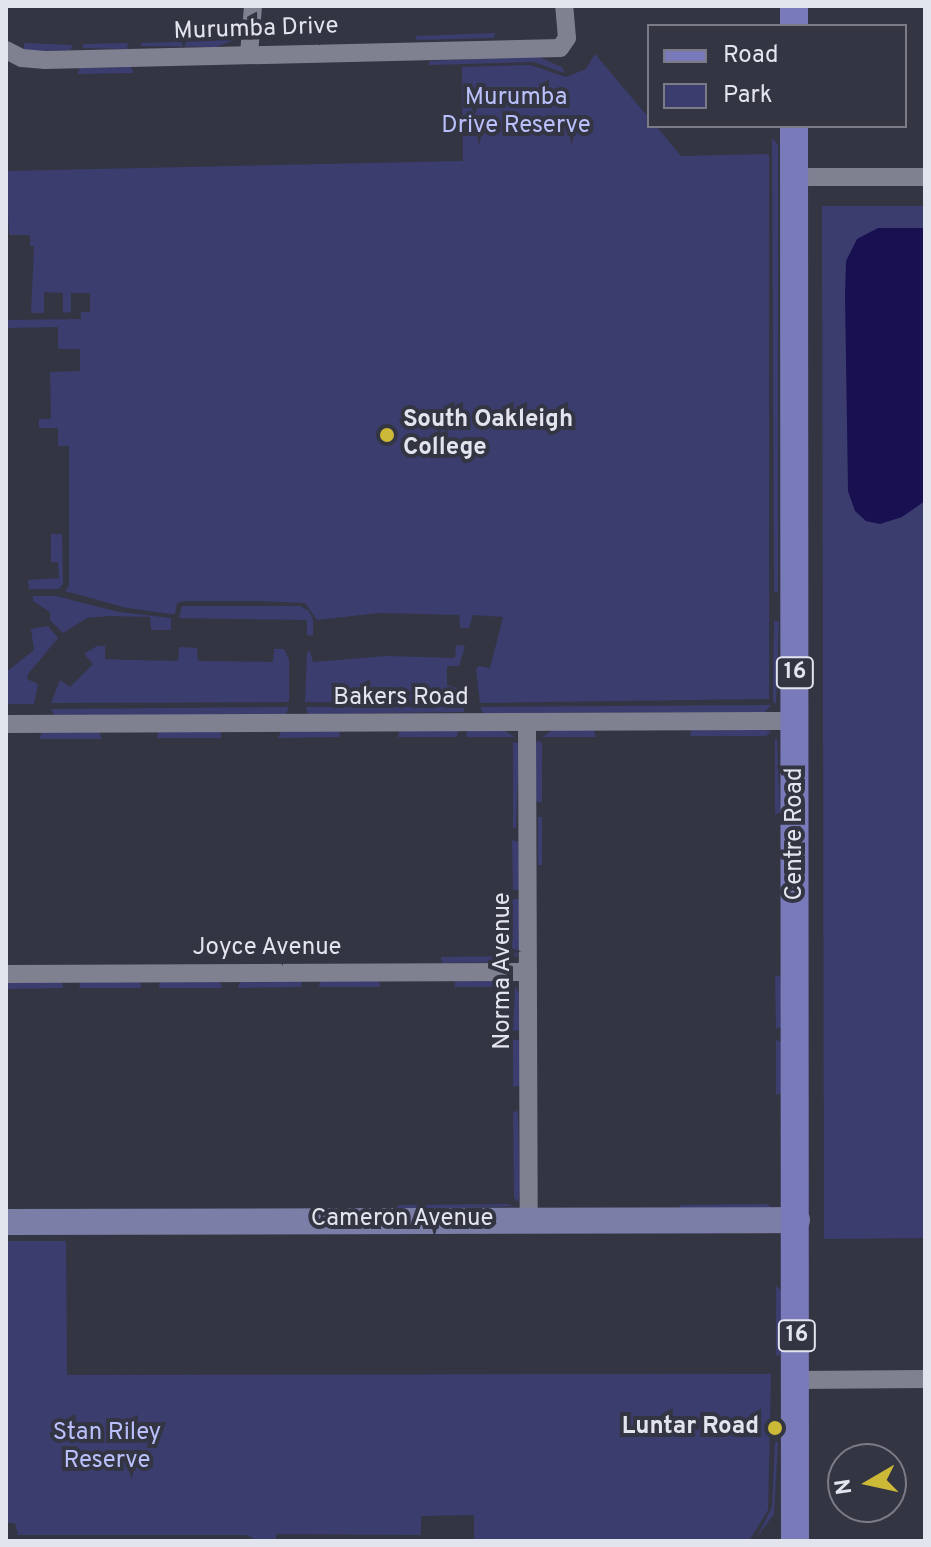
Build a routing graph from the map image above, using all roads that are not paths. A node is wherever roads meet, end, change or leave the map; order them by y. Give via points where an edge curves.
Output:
1 (253, 6) edge
2 (564, 6) edge
3 (6, 50) edge
4 (249, 54) junction
5 (794, 128) edge
6 (794, 177) junction
7 (925, 177) edge
8 (796, 721) junction
9 (527, 722) junction
10 (6, 724) edge
11 (528, 972) junction
12 (6, 974) edge
13 (529, 1219) junction
14 (797, 1220) junction
15 (6, 1222) edge
16 (925, 1379) edge
17 (797, 1380) junction
18 (795, 1541) edge

1 - 4 street
2 - 4 street, Murumba Drive via 567,38 560,48
3 - 4 street, Murumba Drive via 33,60
5 - 6 main road, Centre Road / 16
6 - 7 street
6 - 8 main road, Centre Road / 16
8 - 9 street, Bakers Road
8 - 14 main road, Centre Road / 16
9 - 10 street, Bakers Road
9 - 11 street, Norma Avenue
11 - 12 street, Joyce Avenue
11 - 13 street, Norma Avenue
13 - 14 street, Cameron Avenue
13 - 15 street, Cameron Avenue
14 - 17 main road, Centre Road / 16
16 - 17 street
17 - 18 main road, Centre Road / 16

